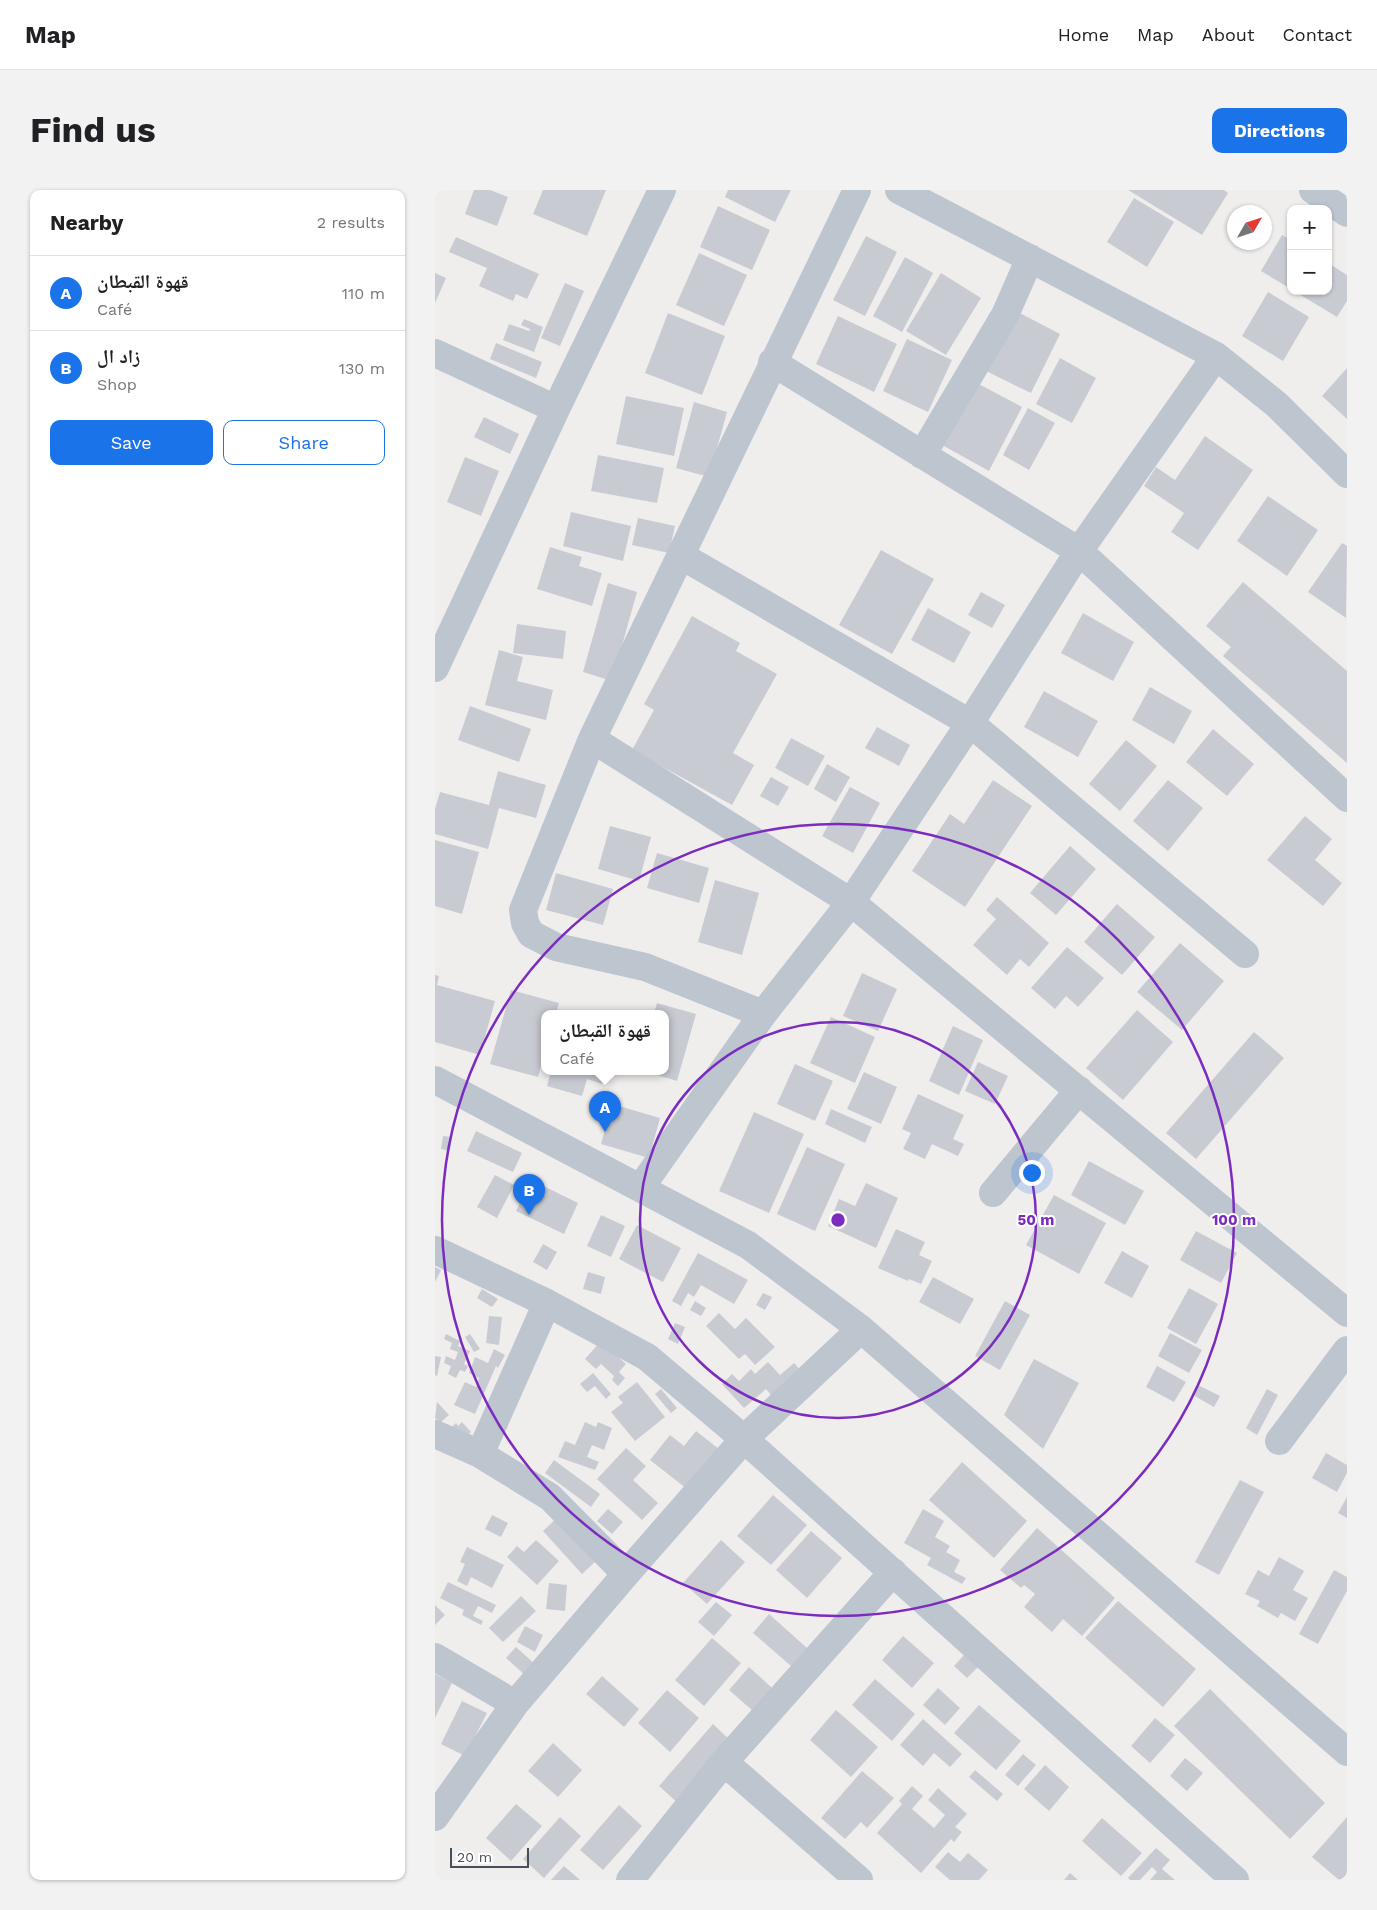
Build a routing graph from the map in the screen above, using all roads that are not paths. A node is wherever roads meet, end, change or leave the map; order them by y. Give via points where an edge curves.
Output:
1 (662, 190) edge
2 (857, 190) edge
3 (899, 190) edge
4 (1313, 190) edge
5 (1347, 213) edge
6 (1030, 258) junction
7 (435, 354) edge
8 (1216, 356) junction
9 (772, 362) junction
10 (556, 409) junction
11 (922, 455) junction
12 (1347, 474) edge
13 (1079, 550) junction
14 (680, 555) junction
15 (435, 668) edge
16 (970, 723) junction
17 (592, 739) junction
18 (1347, 798) edge
19 (851, 902) junction
20 (1245, 954) dead end
21 (763, 1014) junction
22 (435, 1080) edge
23 (1079, 1090) junction
24 (641, 1187) junction
25 (993, 1193) dead end
26 (435, 1250) edge
27 (547, 1303) junction
28 (1347, 1313) edge
29 (861, 1329) junction
30 (1347, 1350) edge
31 (435, 1434) edge
32 (744, 1439) junction
33 (1279, 1441) dead end
34 (481, 1454) junction
35 (893, 1572) junction
36 (626, 1574) junction
37 (435, 1657) edge
38 (515, 1704) junction
39 (1347, 1752) edge
40 (724, 1762) junction
41 (437, 1810) edge
42 (629, 1880) edge
43 (859, 1880) edge
44 (1235, 1880) edge

1 - 10 street
2 - 9 street
3 - 6 street
4 - 5 street
6 - 8 street
6 - 11 street via 1005,315
7 - 10 street
8 - 12 street via 1277,404
8 - 13 street
9 - 11 street
9 - 14 street
10 - 15 street
11 - 13 street
13 - 16 street
13 - 18 street
14 - 16 street
14 - 17 street
16 - 19 street
16 - 20 street
17 - 19 street
17 - 21 street via 523,910 531,934 555,947 645,967
19 - 21 street
19 - 23 street
21 - 24 street
22 - 24 street
23 - 25 street
23 - 28 street
24 - 29 street via 748,1245
26 - 27 street
27 - 32 street via 647,1357
27 - 34 street
29 - 32 street
29 - 39 street
30 - 33 street
31 - 34 street
32 - 35 street
32 - 36 street
34 - 36 street via 550,1498
35 - 40 street
35 - 44 street
36 - 38 street
37 - 38 street
38 - 41 street
40 - 42 street
40 - 43 street

